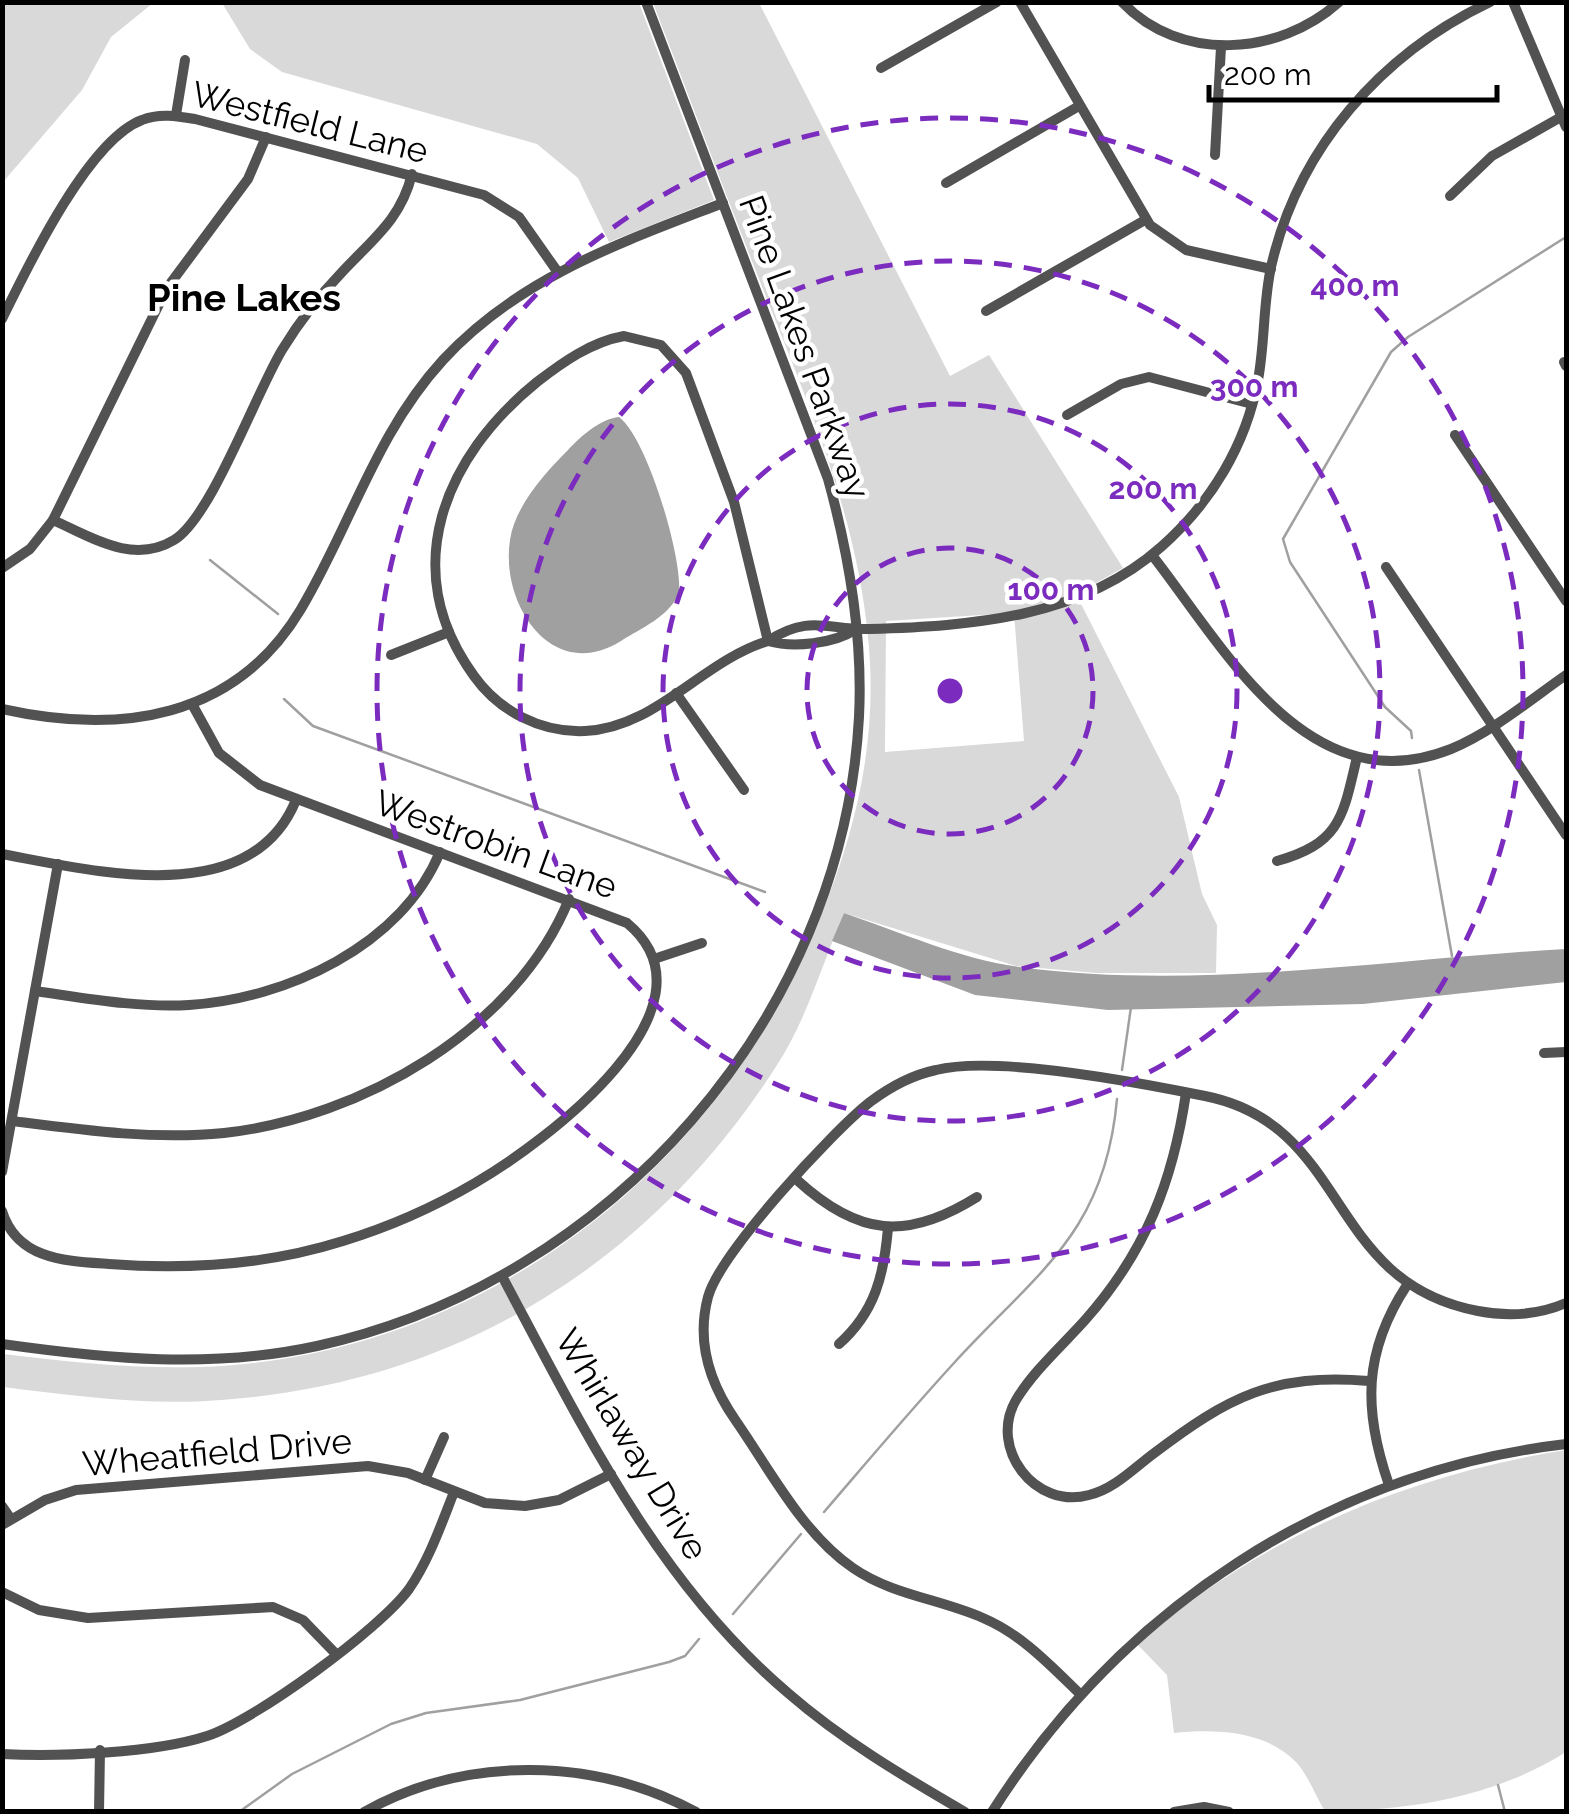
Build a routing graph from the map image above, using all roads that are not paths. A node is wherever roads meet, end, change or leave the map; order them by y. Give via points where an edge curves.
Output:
1 (646, 2) edge
2 (997, 2) edge
3 (1020, 2) edge
4 (1122, 2) edge
5 (1339, 2) edge
6 (1490, 2) edge
7 (1513, 2) edge
8 (1221, 47) junction
9 (185, 60) dead end
10 (881, 68) dead end
11 (1079, 106) junction
12 (176, 116) junction
13 (1564, 122) edge
14 (266, 137) junction
15 (1215, 155) dead end
16 (412, 174) junction
17 (946, 182) dead end
18 (1450, 196) dead end
19 (724, 203) junction
20 (1145, 220) junction
21 (1271, 269) junction
22 (556, 271) junction
23 (986, 311) dead end
24 (2, 319) edge
25 (1252, 404) junction
26 (1067, 415) dead end
27 (1455, 435) dead end
28 (53, 520) junction
29 (1152, 555) junction
30 (1386, 567) dead end
31 (2, 568) edge
32 (1566, 601) edge
33 (856, 629) junction
34 (449, 632) junction
35 (768, 641) junction
36 (391, 655) dead end
37 (1566, 675) edge
38 (676, 693) junction
39 (192, 704) junction
40 (2, 709) edge
41 (1493, 724) junction
42 (1357, 756) junction
43 (744, 790) dead end
44 (296, 800) junction
45 (1566, 835) edge
46 (440, 852) junction
47 (2, 854) edge
48 (1277, 861) dead end
49 (58, 864) junction
50 (569, 899) junction
51 (702, 943) dead end
52 (654, 960) junction
53 (35, 991) junction
54 (1566, 1052) edge
55 (1544, 1053) dead end
56 (1186, 1093) junction
57 (12, 1121) junction
58 (2, 1172) edge
59 (797, 1180) junction
60 (977, 1197) dead end
61 (2, 1212) edge
62 (888, 1228) junction
63 (7, 1235) edge
64 (502, 1276) junction
65 (1407, 1285) junction
66 (1566, 1303) edge
67 (2, 1344) edge
68 (839, 1344) dead end
69 (1369, 1381) junction
70 (444, 1437) dead end
71 (1566, 1444) edge
72 (611, 1474) junction
73 (425, 1480) junction
74 (1389, 1485) junction
75 (454, 1492) junction
76 (2, 1506) edge
77 (7, 1522) edge
78 (2, 1592) edge
79 (335, 1653) junction
80 (1080, 1693) junction
81 (100, 1750) junction
82 (2, 1754) edge
83 (99, 1812) edge
84 (364, 1812) edge
85 (696, 1812) edge
86 (964, 1812) edge
87 (992, 1812) edge
88 (1174, 1812) edge
89 (1229, 1812) edge

1 - 19 street, Pine Lakes Parkway
2 - 10 street
3 - 11 street
4 - 8 street via 1154,27
5 - 8 street via 1301,29
6 - 21 street via 1406,54 1346,112 1300,186
7 - 13 street
8 - 15 street
9 - 12 street
11 - 17 street
11 - 20 street
12 - 14 street, Westfield Lane
12 - 24 street, Westfield Lane via 145,118 108,144 45,237
13 - 18 street via 1504,148
14 - 16 street, Westfield Lane
14 - 28 street via 248,180 161,298
16 - 22 street, Westfield Lane via 510,208
16 - 28 street via 394,221 328,288 286,344 200,512 182,534 136,551
19 - 22 street
19 - 33 street, Pine Lakes Parkway via 828,478
20 - 21 street via 1186,250
20 - 23 street
21 - 25 street
22 - 39 street via 496,312 426,379 370,466 291,625 250,668
25 - 26 street via 1149,377 1121,384
25 - 29 street via 1215,486
27 - 32 street
28 - 31 street via 30,549
29 - 33 street via 1092,593 1033,614
29 - 42 street via 1284,720 1315,741
30 - 41 street
33 - 35 street via 804,626
33 - 64 street, Pine Lakes Parkway via 859,716 844,820 818,908 773,1004 721,1086 654,1162 596,1214
34 - 35 street via 436,550 443,510 465,462 550,372 595,345 631,335 669,350 686,372 734,502
34 - 36 street
34 - 38 street via 491,696 550,728 616,726
35 - 38 street
37 - 41 street
38 - 43 street
39 - 40 street via 98,723
39 - 44 street, Westrobin Lane via 230,764
41 - 42 street via 1435,754
41 - 45 street
42 - 48 street via 1332,832 1316,848
44 - 46 street, Westrobin Lane
44 - 49 street via 270,843 223,867 168,874
46 - 50 street, Westrobin Lane
46 - 53 street via 422,889 378,931 332,963 279,987 187,1005
47 - 49 street
49 - 53 street
50 - 52 street, Westrobin Lane via 627,923
50 - 57 street via 534,958 470,1026 410,1069 334,1106 272,1125 192,1135
51 - 52 street
52 - 63 street via 659,988 652,1018 602,1080 560,1122 490,1174 402,1220 286,1256 183,1267 52,1258
53 - 57 street
54 - 55 street
56 - 59 street via 992,1065 937,1070 868,1104
56 - 65 street via 1235,1104 1285,1133 1316,1168 1362,1242
56 - 69 street via 1167,1189 1137,1252 1014,1404 1008,1436 1019,1469 1046,1492 1086,1496 1249,1392 1305,1378
57 - 58 street
59 - 62 street via 842,1214
59 - 80 street via 712,1286 704,1336 717,1390 811,1526 845,1562 887,1587 1010,1632
60 - 62 street via 939,1219
61 - 63 street
62 - 68 street via 876,1296
64 - 67 street, Pine Lakes Parkway via 374,1331 250,1357 158,1360
64 - 72 street, Whirlaway Drive
65 - 66 street via 1446,1303 1497,1314 1530,1314
65 - 69 street via 1379,1337
69 - 74 street via 1372,1432
70 - 73 street
71 - 74 street via 1472,1460
72 - 75 street, Wheatfield Drive via 559,1500 525,1506
72 - 86 street, Whirlaway Drive via 673,1571 762,1670 840,1734
73 - 75 street, Wheatfield Drive
73 - 77 street, Wheatfield Drive via 343,1466 99,1487 56,1496
74 - 80 street via 1294,1528 1223,1570 1151,1625
75 - 79 street via 407,1592
76 - 77 street
78 - 79 street via 39,1610 88,1618 273,1607 303,1620
79 - 81 street via 224,1730 183,1742
80 - 87 street
81 - 82 street
81 - 83 street
84 - 85 street via 434,1783 530,1770 606,1778
88 - 89 street

